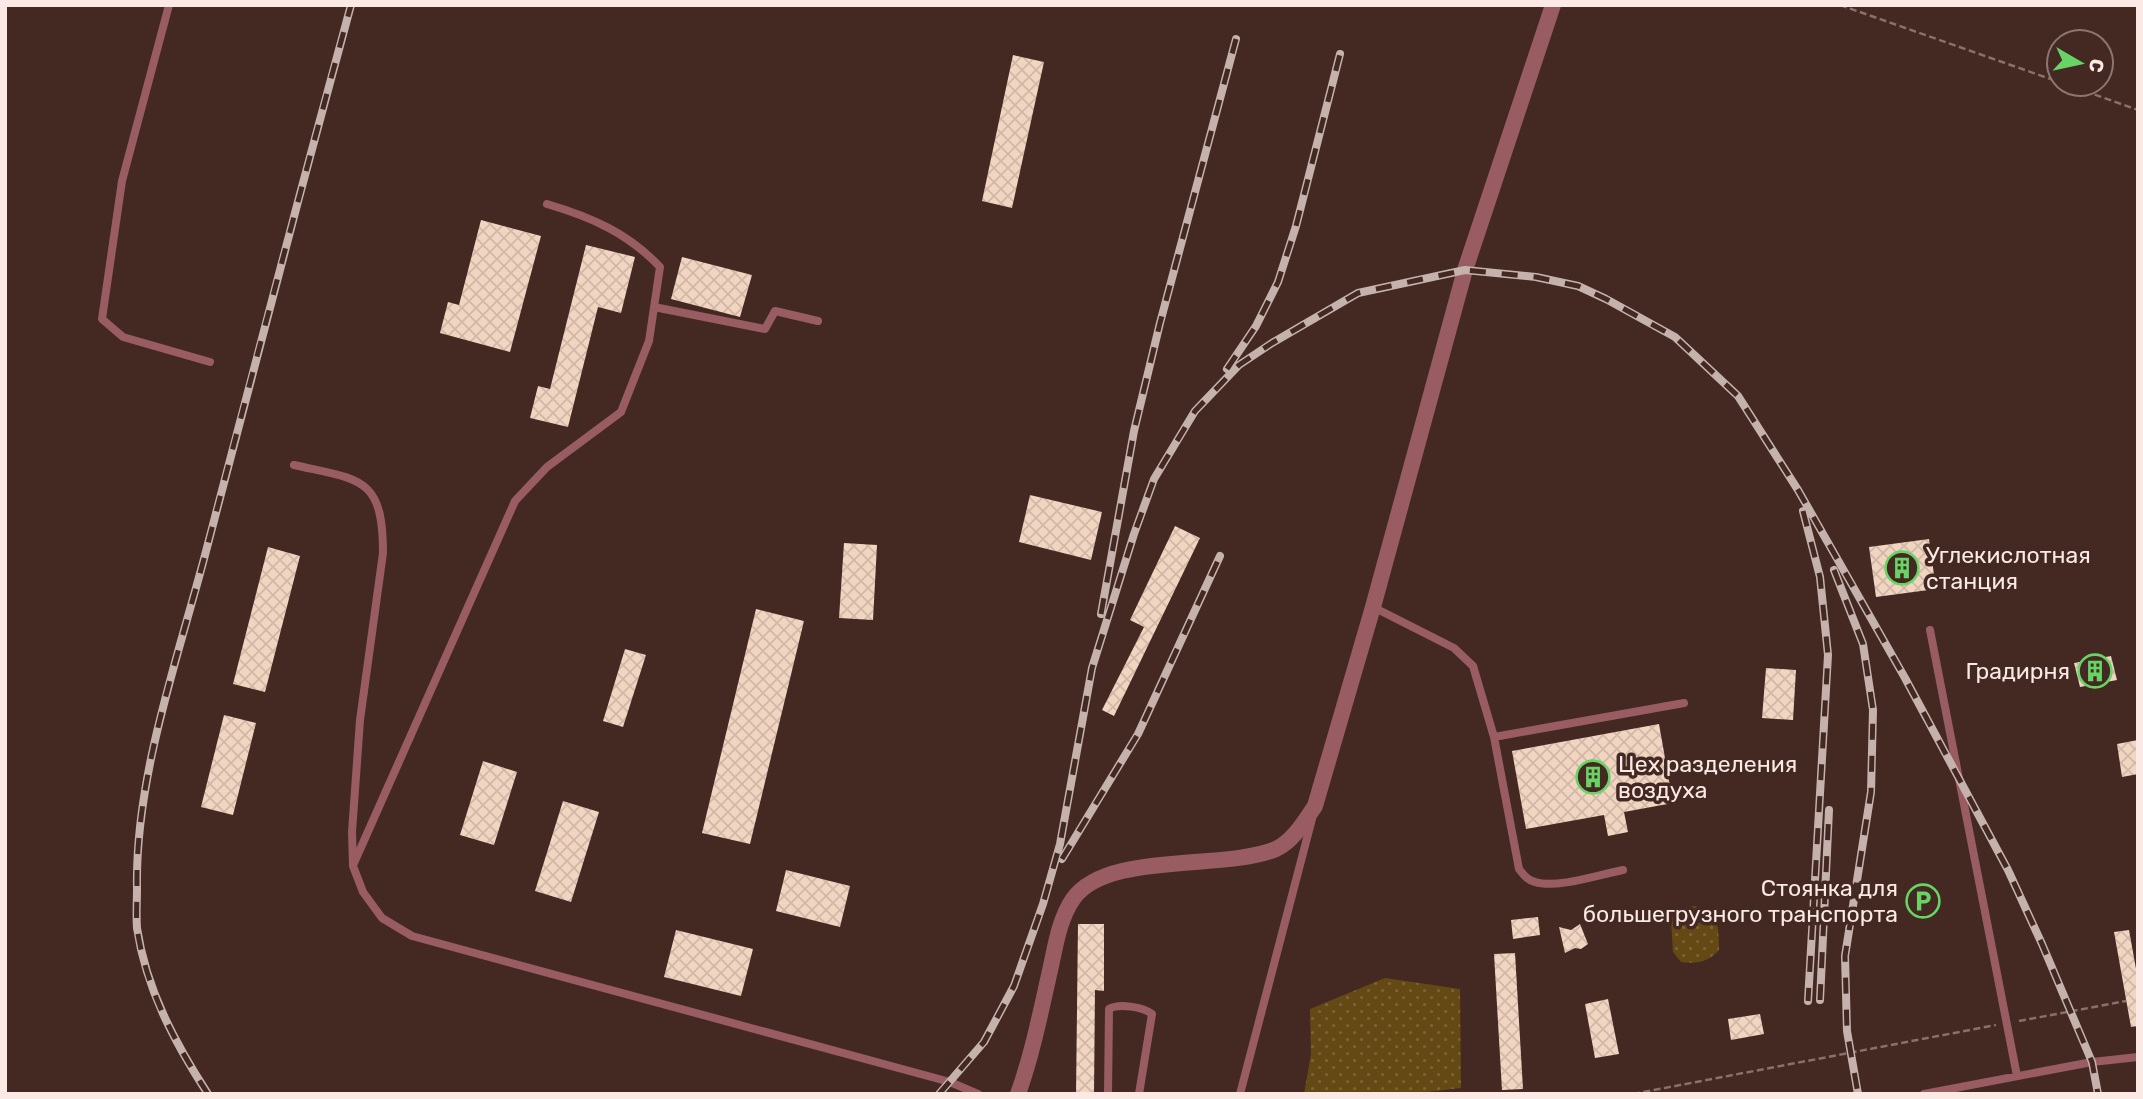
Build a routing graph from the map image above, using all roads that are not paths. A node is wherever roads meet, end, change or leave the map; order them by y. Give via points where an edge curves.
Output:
1 (169, 5) edge
2 (1553, 5) edge
3 (547, 204) dead end
4 (654, 307) junction
5 (818, 321) dead end
6 (210, 362) dead end
7 (294, 465) dead end
8 (1373, 607) junction
9 (1930, 630) dead end
10 (1684, 703) dead end
11 (1494, 737) junction
12 (1315, 806) junction
13 (353, 866) junction
14 (1623, 870) dead end
15 (2138, 1057) edge
16 (2017, 1076) junction
17 (978, 1094) edge
18 (1018, 1094) edge
19 (1108, 1094) edge
20 (1139, 1094) edge
21 (1240, 1094) edge
22 (1924, 1094) edge

1 - 6 lane via 122,181 102,319 123,337
2 - 8 street via 1465,270
3 - 4 lane via 586,216 643,249 660,267
4 - 5 lane via 765,330 775,311
4 - 13 lane via 649,341 621,412 547,467 515,500
7 - 13 lane via 366,486 377,502 383,525 360,720
8 - 11 lane via 1454,648 1473,666
8 - 12 street
9 - 16 lane
10 - 11 lane
11 - 14 lane via 1518,869 1526,878 1556,883
12 - 18 street via 1278,848 1247,857 1117,872 1091,882 1074,898 1061,924
12 - 21 lane
13 - 17 lane via 363,892 382,918 412,936 950,1082
15 - 16 lane
16 - 22 lane
19 - 20 lane via 1109,1009 1115,1006 1152,1014

